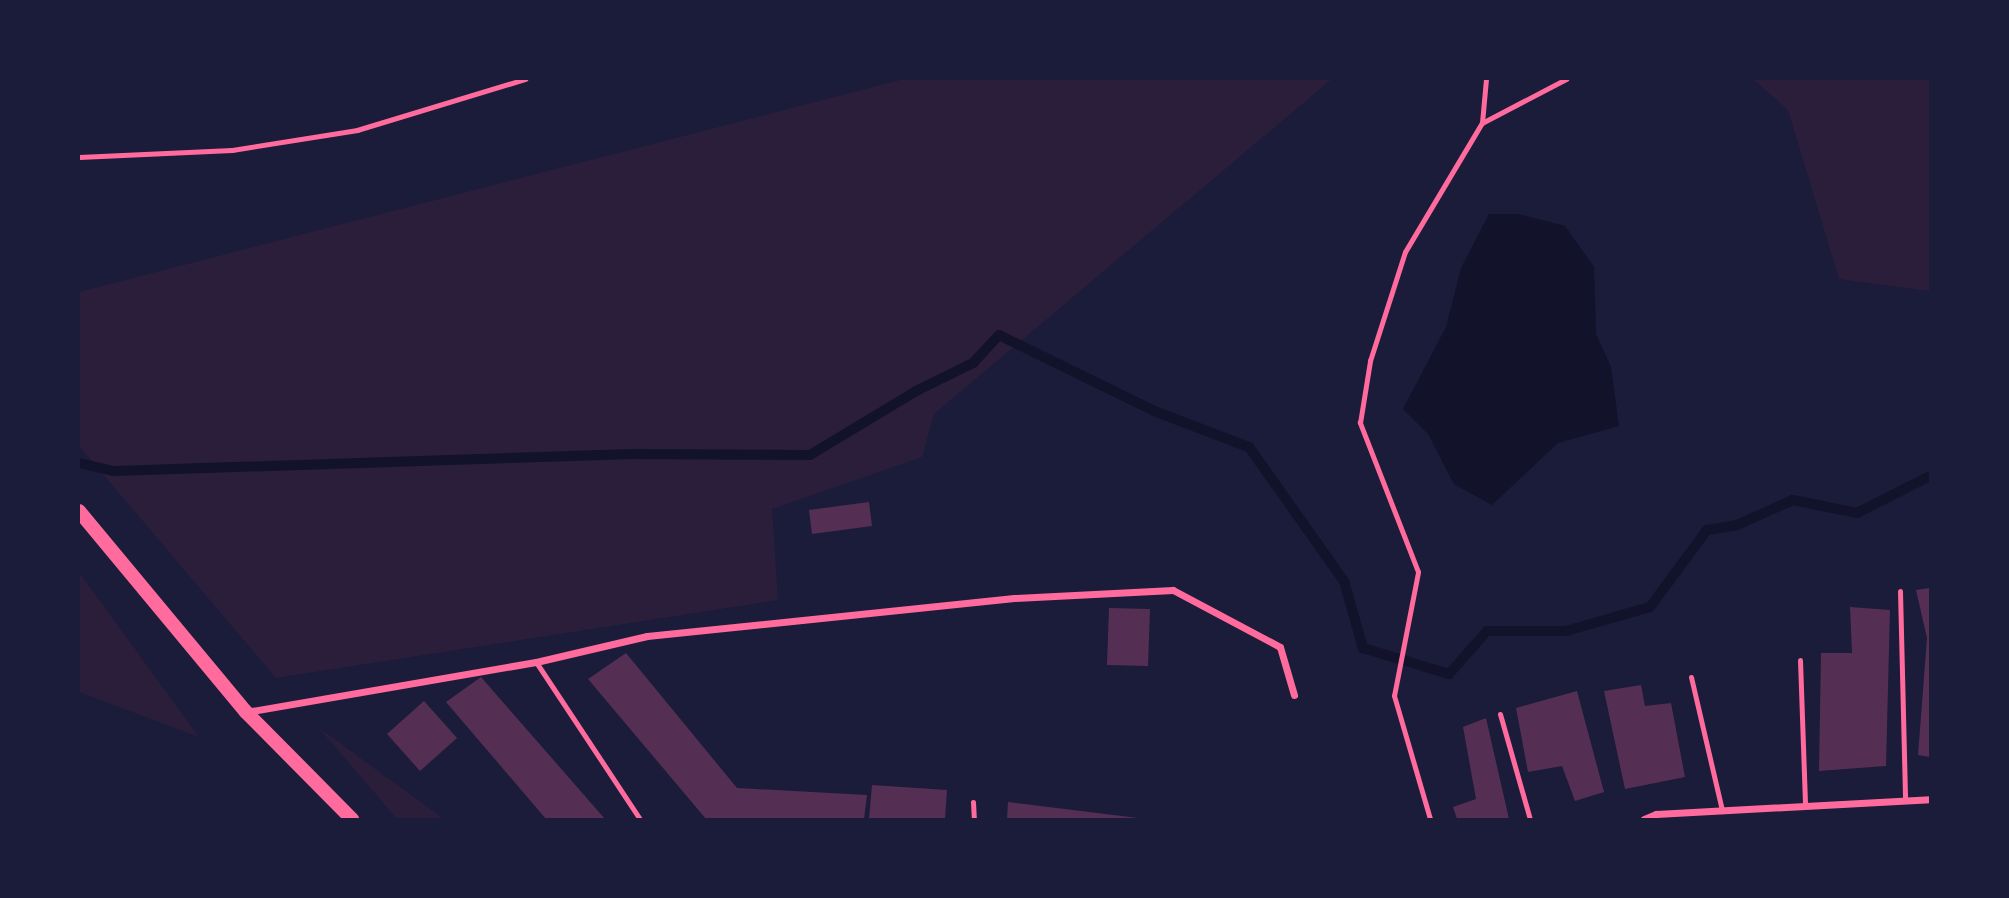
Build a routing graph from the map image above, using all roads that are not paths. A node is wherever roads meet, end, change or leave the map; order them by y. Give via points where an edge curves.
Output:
1 (525, 79) edge
2 (79, 157) edge
3 (79, 511) edge
4 (1900, 591) dead end
5 (1800, 660) dead end
6 (536, 662) junction
7 (1691, 677) dead end
8 (1294, 695) dead end
9 (246, 712) junction
10 (1500, 714) dead end
11 (1905, 799) junction
12 (1930, 799) edge
13 (973, 802) dead end
14 (1805, 805) junction
15 (1722, 810) junction
16 (352, 819) edge
17 (640, 819) edge
18 (974, 819) edge
19 (1530, 819) edge
20 (1644, 819) edge

1 - 2 lane via 357,130 232,150
3 - 9 main road
4 - 11 lane
5 - 14 lane
6 - 8 street via 647,636 1014,598 1173,590 1280,647
6 - 9 street
6 - 17 lane
7 - 15 lane
9 - 16 main road
10 - 19 lane
11 - 12 street
11 - 14 street
13 - 18 lane
14 - 15 street
15 - 20 street

